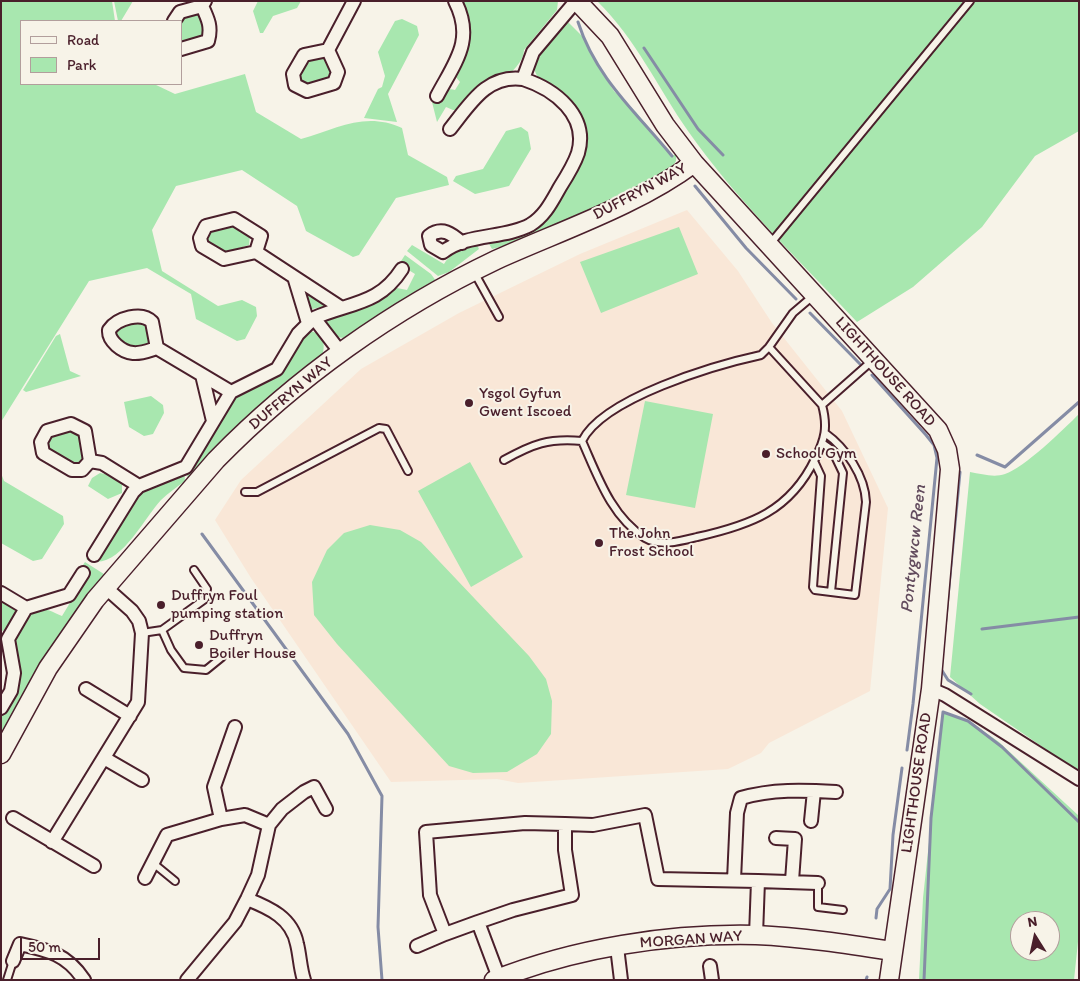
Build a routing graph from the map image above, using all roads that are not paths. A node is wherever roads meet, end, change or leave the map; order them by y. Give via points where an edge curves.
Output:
1 (354, 1) edge
2 (454, 1) edge
3 (577, 1) edge
4 (970, 1) edge
5 (203, 4) edge
6 (175, 20) edge
7 (182, 49) edge
8 (328, 50) dead end
9 (523, 78) junction
10 (437, 96) dead end
11 (450, 129) dead end
12 (694, 163) junction
13 (462, 243) dead end
14 (769, 245) junction
15 (256, 252) junction
16 (402, 269) dead end
17 (477, 276) junction
18 (295, 280) junction
19 (814, 295) junction
20 (340, 307) junction
21 (499, 318) dead end
22 (311, 321) junction
23 (769, 347) junction
24 (157, 348) dead end
25 (340, 353) junction
26 (874, 359) junction
27 (202, 375) junction
28 (230, 392) junction
29 (822, 405) junction
30 (213, 421) junction
31 (825, 433) junction
32 (582, 441) junction
33 (822, 443) junction
34 (504, 460) dead end
35 (90, 461) dead end
36 (814, 461) junction
37 (408, 471) dead end
38 (139, 486) junction
39 (244, 492) dead end
40 (94, 555) dead end
41 (194, 570) dead end
42 (83, 573) dead end
43 (104, 587) junction
44 (831, 592) junction
45 (1, 593) edge
46 (26, 608) junction
47 (162, 630) junction
48 (142, 633) junction
49 (5, 637) edge
50 (222, 657) dead end
51 (86, 689) dead end
52 (931, 690) junction
53 (1, 708) edge
54 (130, 716) junction
55 (235, 727) dead end
56 (1, 754) edge
57 (104, 758) junction
58 (1076, 777) edge
59 (142, 780) dead end
60 (814, 791) junction
61 (836, 792) dead end
62 (326, 809) dead end
63 (14, 818) dead end
64 (222, 819) junction
65 (811, 822) dead end
66 (565, 824) junction
67 (269, 825) junction
68 (776, 838) dead end
69 (52, 842) junction
70 (153, 863) junction
71 (94, 866) dead end
72 (145, 878) dead end
73 (734, 880) junction
74 (175, 881) dead end
75 (758, 881) junction
76 (792, 881) junction
77 (818, 883) joint
78 (247, 899) junction
79 (843, 910) dead end
80 (478, 922) junction
81 (445, 934) junction
82 (756, 936) junction
83 (417, 946) dead end
84 (617, 947) junction
85 (892, 951) junction
86 (13, 961) joint
87 (710, 966) dead end
88 (496, 979) edge
89 (7, 980) edge
90 (84, 980) edge
91 (187, 980) edge
92 (304, 980) edge
93 (621, 980) edge
94 (712, 980) edge
95 (889, 980) edge

1 - 8 street
2 - 10 street via 461,15 464,39
3 - 9 street via 533,52
3 - 12 street, LIGHTHOUSE ROAD via 610,36 665,125
4 - 14 lane
5 - 6 street via 180,12
5 - 7 street via 210,23 208,41
9 - 11 street via 502,80 481,90
9 - 13 street via 545,87 572,111 580,137 576,158 538,219 514,231
12 - 14 street, LIGHTHOUSE ROAD
12 - 17 street, DUFFRYN WAY via 676,176
14 - 19 street, LIGHTHOUSE ROAD
15 - 15 street via 261,236 234,219 206,226 200,238 202,246 224,259
15 - 18 street
16 - 20 street via 379,295
17 - 21 lane
17 - 25 street, DUFFRYN WAY via 400,312
18 - 20 street
18 - 22 street
19 - 23 lane via 793,313
19 - 26 street, LIGHTHOUSE ROAD
20 - 22 street
22 - 25 street
22 - 28 street via 298,334 277,369
23 - 29 lane
23 - 32 lane via 761,355 675,379 656,388 599,418
24 - 27 street
25 - 43 street, DUFFRYN WAY via 235,440
26 - 29 lane
26 - 52 street, LIGHTHOUSE ROAD via 938,430 950,469
27 - 28 street
27 - 30 street
28 - 30 street
29 - 31 lane via 827,422
30 - 38 street via 186,467
31 - 33 lane
31 - 44 lane via 837,441 862,480 866,502 855,595
32 - 34 lane via 539,443
32 - 36 lane via 607,498 620,517 646,539 661,543 712,534 764,515 790,498
33 - 36 lane
33 - 44 lane via 832,450 843,473
35 - 38 street via 102,463
36 - 44 lane via 821,476 812,584 815,590
37 - 39 lane via 386,429 379,428 257,492
38 - 40 street
41 - 47 lane via 207,589 205,599
42 - 46 street via 69,595
43 - 48 street via 132,611
43 - 56 street, DUFFRYN WAY via 48,668
45 - 46 street
46 - 49 street
47 - 48 lane
47 - 50 lane via 184,668 206,670
48 - 54 street via 138,702
49 - 53 street via 14,673 11,691
51 - 54 street
52 - 58 street via 945,694
52 - 85 street, LIGHTHOUSE ROAD
54 - 57 street
55 - 64 street via 214,787
57 - 59 street
57 - 69 street
60 - 61 street
60 - 65 street
60 - 73 street via 772,791 741,798
62 - 67 street via 314,787 282,809
63 - 69 street
64 - 67 street via 245,814
64 - 70 street via 167,835
66 - 73 street via 593,825 645,815 658,879
66 - 80 street via 572,895
66 - 81 street via 525,823 426,832 430,895
67 - 78 street via 258,875
68 - 76 street via 795,839
69 - 71 street
70 - 72 street
70 - 74 lane
73 - 75 street
75 - 76 street
75 - 82 street
76 - 77 street
77 - 79 lane via 818,907
78 - 91 street via 235,922
78 - 92 street via 264,905 289,923 297,942
80 - 81 street
80 - 88 street
81 - 83 street
82 - 84 street, MORGAN WAY via 711,936
82 - 85 street, MORGAN WAY
84 - 88 street, MORGAN WAY
84 - 93 street
85 - 95 street, LIGHTHOUSE ROAD
86 - 89 lane
86 - 90 street via 20,944 45,950 75,966
87 - 94 street

